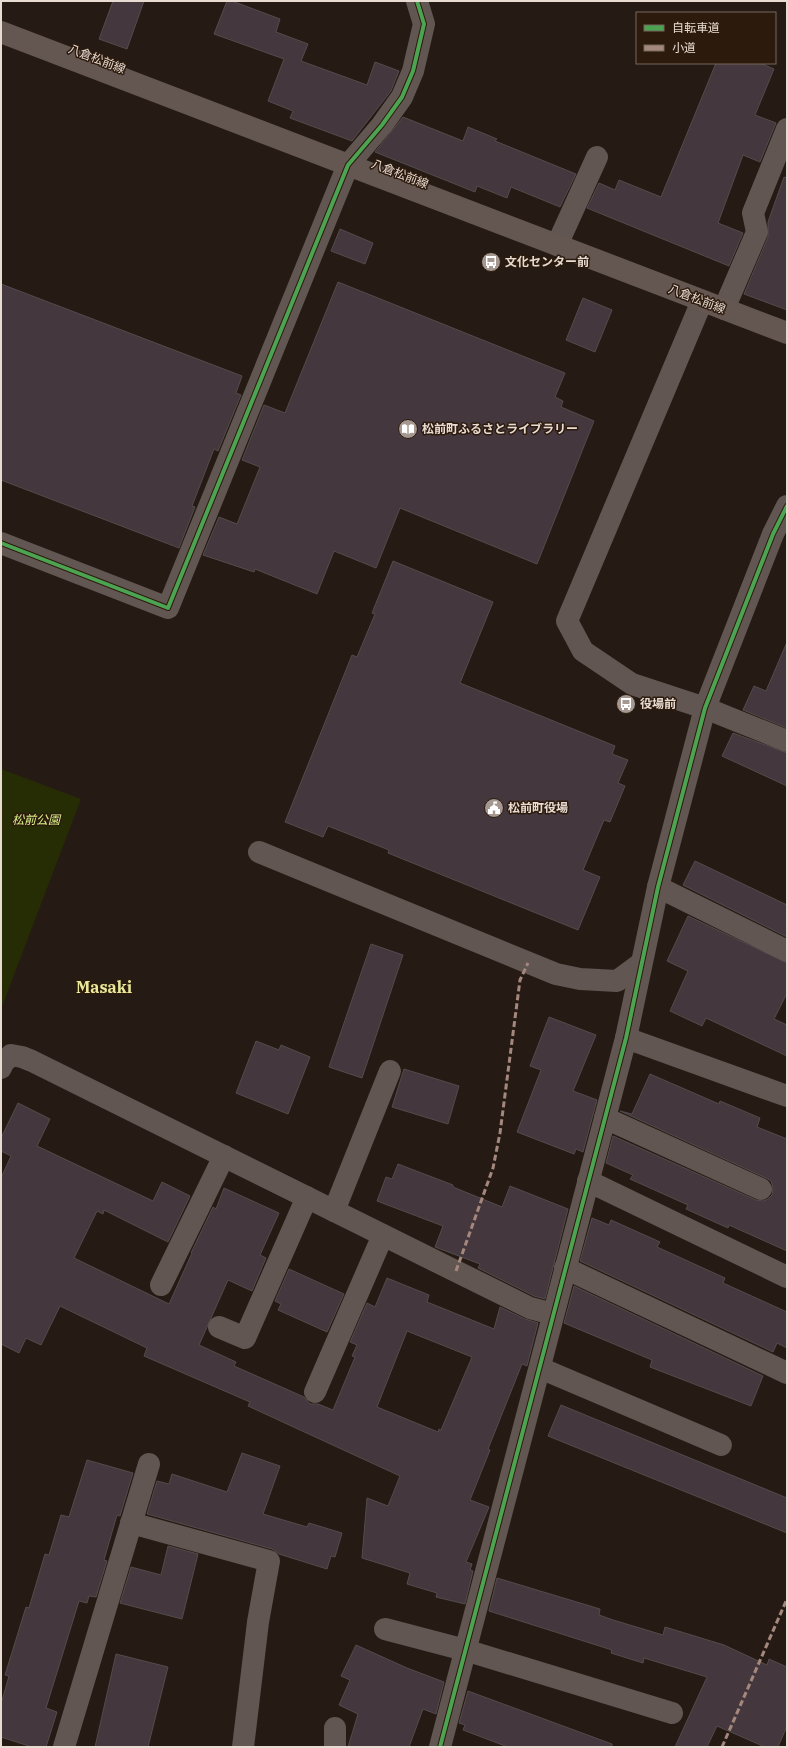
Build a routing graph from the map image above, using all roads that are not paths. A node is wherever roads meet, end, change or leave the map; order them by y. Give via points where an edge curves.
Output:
1 (417, 1) edge
2 (1, 32) edge
3 (787, 129) edge
4 (597, 157) dead end
5 (348, 165) junction
6 (558, 246) junction
7 (702, 301) junction
8 (724, 309) junction
9 (787, 334) edge
10 (787, 506) edge
11 (780, 534) edge
12 (1, 543) edge
13 (705, 708) junction
14 (787, 741) edge
15 (259, 852) dead end
16 (658, 887) junction
17 (787, 951) edge
18 (640, 964) junction
19 (626, 1038) junction
20 (2, 1064) edge
21 (390, 1071) dead end
22 (787, 1096) edge
23 (605, 1118) junction
24 (224, 1156) junction
25 (588, 1181) junction
26 (761, 1189) dead end
27 (307, 1197) junction
28 (334, 1211) junction
29 (383, 1235) junction
30 (565, 1268) junction
31 (787, 1277) edge
32 (161, 1285) dead end
33 (554, 1314) junction
34 (219, 1327) dead end
35 (540, 1368) junction
36 (787, 1372) edge
37 (315, 1392) dead end
38 (721, 1445) dead end
39 (149, 1464) dead end
40 (131, 1523) junction
41 (385, 1629) dead end
42 (465, 1650) junction
43 (672, 1713) dead end
44 (64, 1747) edge
45 (243, 1747) edge
46 (440, 1747) edge

1 - 5 street via 424,24 413,71 402,97
2 - 5 main road, 八倉松前線
3 - 8 street via 753,213 757,232
4 - 6 street
5 - 6 main road, 八倉松前線
5 - 12 street via 168,608
6 - 7 main road, 八倉松前線
7 - 8 main road, 八倉松前線
7 - 13 street via 567,621 583,651 632,684
8 - 9 main road, 八倉松前線
10 - 11 street
11 - 13 street
13 - 14 street
13 - 16 street
15 - 18 street via 556,974 580,979 617,981
16 - 17 street
16 - 18 street
18 - 19 street
19 - 22 street
19 - 23 street
20 - 24 street via 10,1055 32,1061
21 - 28 street
23 - 25 street
23 - 26 street
24 - 27 street
24 - 32 street
25 - 30 street
25 - 31 street
27 - 28 street
27 - 34 street via 245,1338
28 - 29 street
29 - 33 street via 530,1308
29 - 37 street
30 - 33 street
30 - 36 street
33 - 35 street
35 - 38 street
35 - 42 street
39 - 40 street
40 - 44 street
40 - 45 street via 269,1561 258,1622
41 - 42 street
42 - 43 street
42 - 46 street

